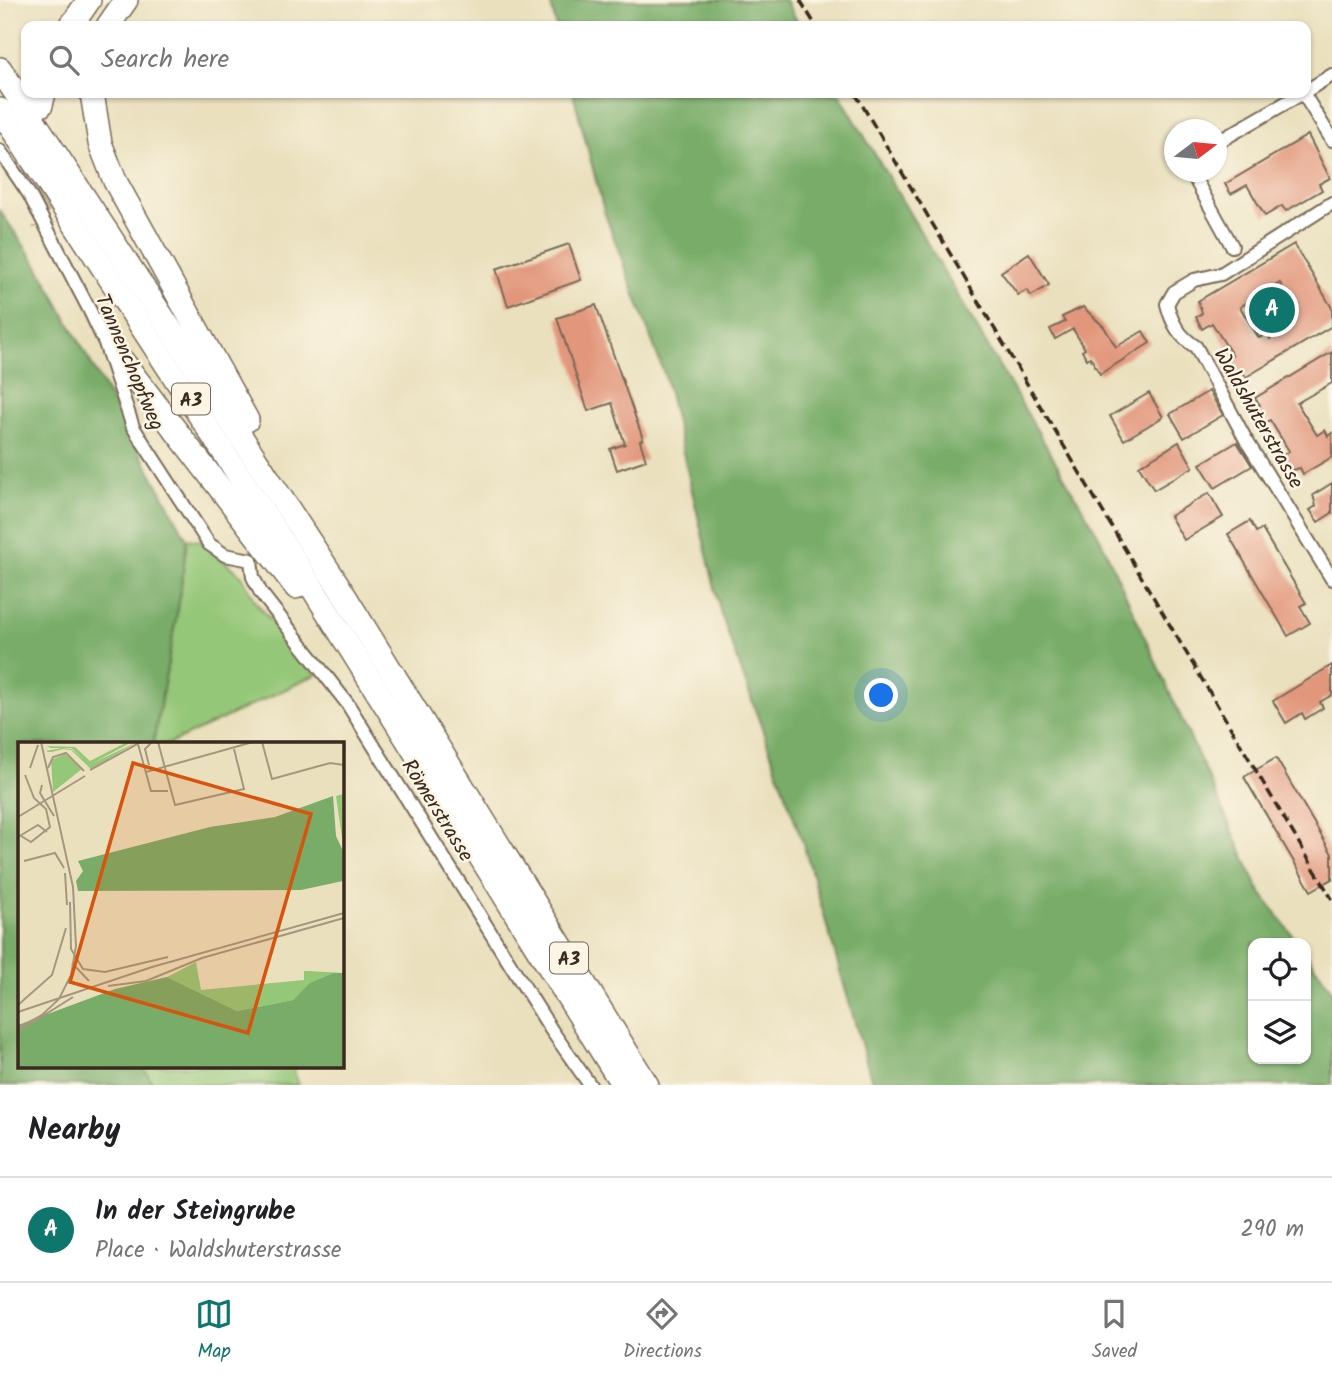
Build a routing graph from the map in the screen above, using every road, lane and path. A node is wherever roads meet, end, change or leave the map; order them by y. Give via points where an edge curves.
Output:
1 (89, 0) edge
2 (126, 0) edge
3 (74, 21) edge
4 (111, 21) edge
5 (0, 69) edge
6 (1332, 75) edge
7 (1311, 88) edge
8 (93, 98) edge
9 (1294, 98) edge
10 (1308, 98) edge
11 (0, 110) edge
12 (1227, 138) edge
13 (1332, 140) edge
14 (0, 151) edge
15 (1197, 182) edge
16 (1332, 203) edge
17 (1232, 246) dead end
18 (124, 362) dead end
19 (251, 560) joint
20 (1332, 579) edge
21 (335, 582) junction
22 (378, 691) junction
23 (590, 1085) edge
24 (623, 1085) edge
25 (647, 1085) edge

1 - 3 highway
2 - 4 highway
5 - 21 highway, A3
6 - 7 street
8 - 21 highway, A3 via 98,135 115,181
9 - 12 street
10 - 13 street
11 - 22 highway, A3
14 - 19 street, Tannenchopfweg via 29,194 90,311 133,427 209,544 225,555
15 - 17 street
16 - 20 street, Waldshuterstrasse via 1221,274 1194,280 1174,292 1167,304 1182,338 1196,347 1246,440
18 - 22 highway, A3
19 - 23 street, Römerstrasse via 261,593 347,703
21 - 25 highway, A3
22 - 24 highway, A3

